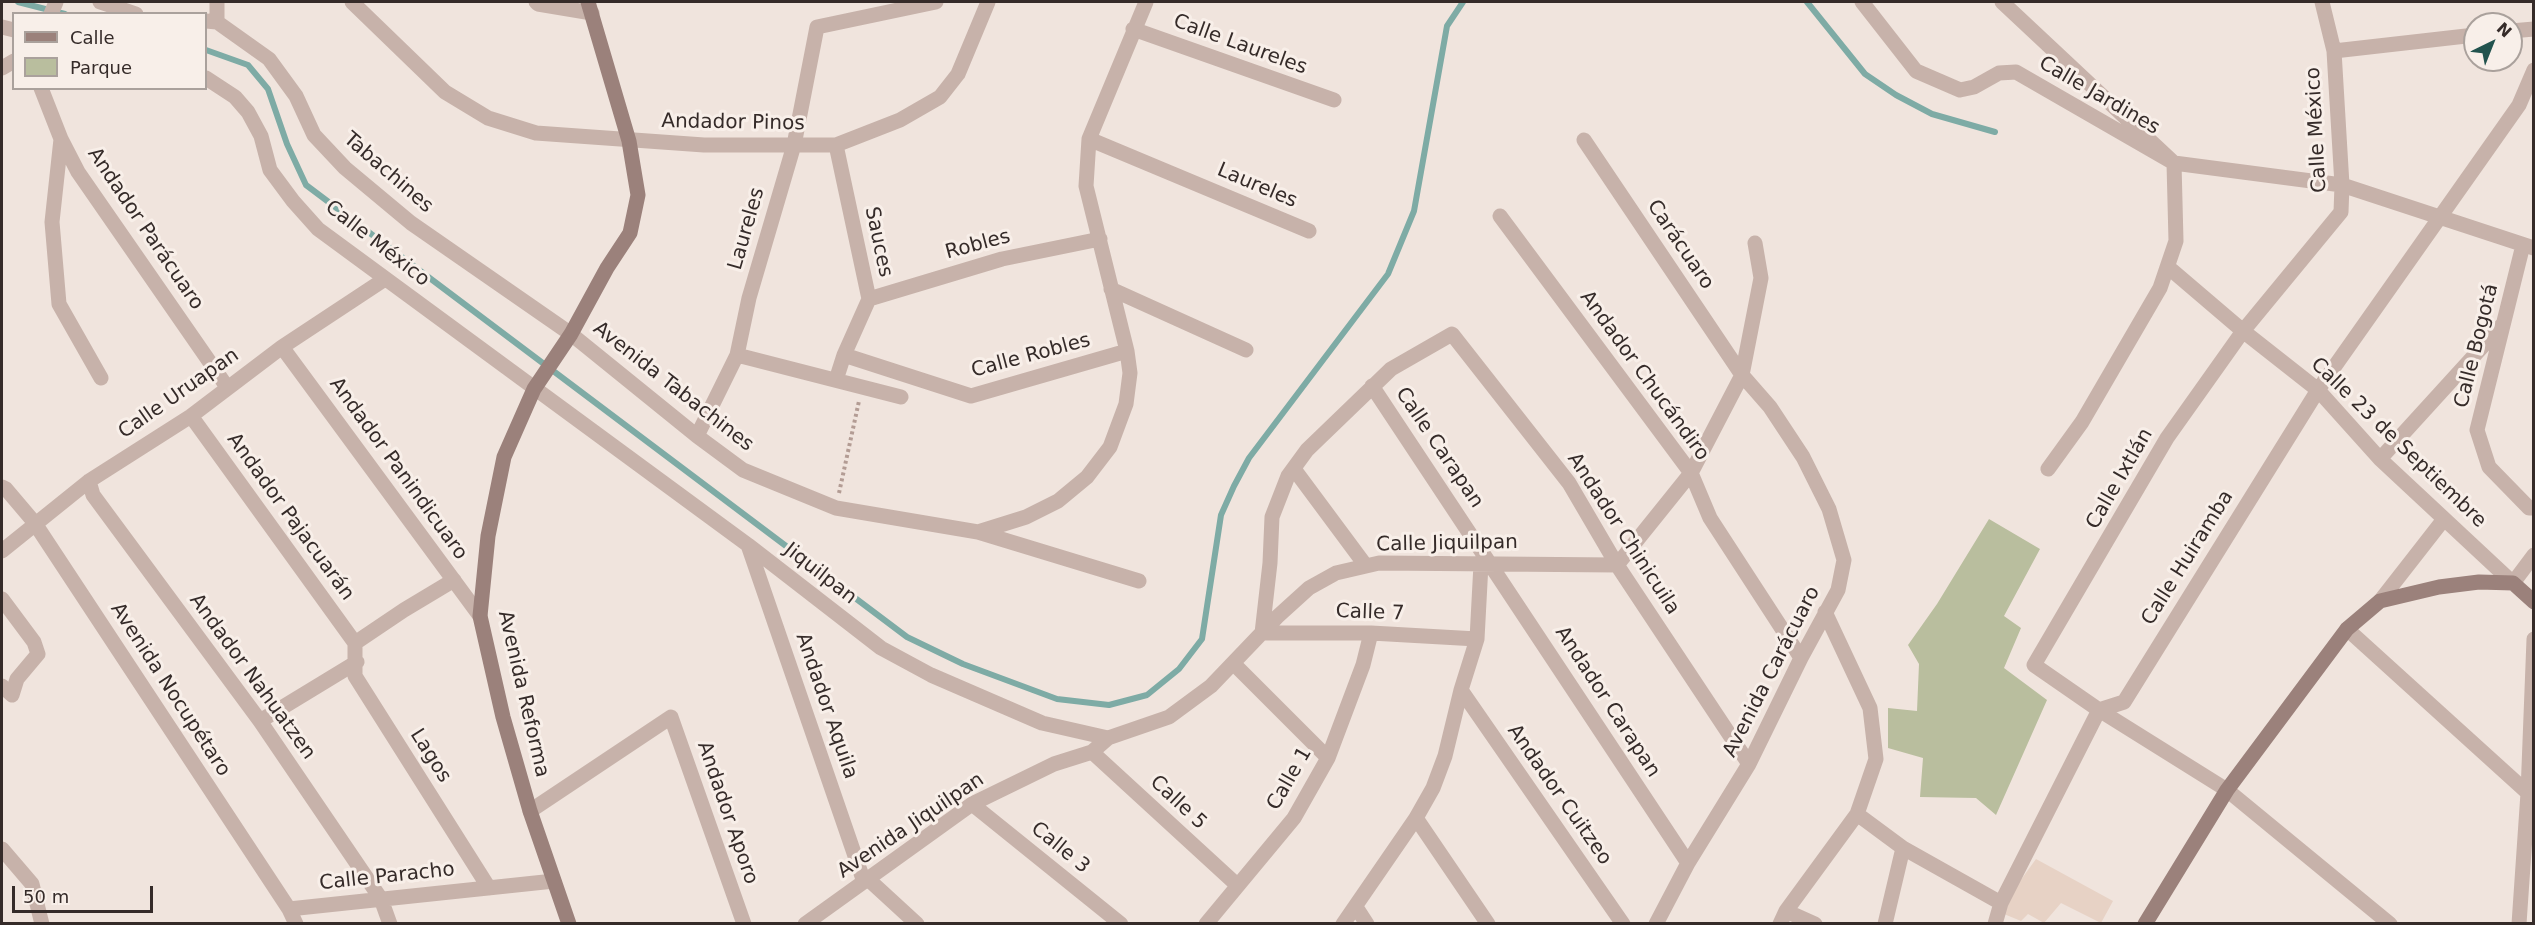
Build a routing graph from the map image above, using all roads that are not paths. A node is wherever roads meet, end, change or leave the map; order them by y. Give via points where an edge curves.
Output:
1 (100, 2) edge
2 (217, 2) edge
3 (352, 2) edge
4 (536, 2) edge
5 (936, 2) edge
6 (988, 2) edge
7 (1146, 2) edge
8 (1862, 2) edge
9 (2002, 2) edge
10 (2322, 2) edge
11 (590, 7) edge
12 (130, 12) edge
13 (211, 22) edge
14 (1133, 29) junction
15 (2463, 36) edge
16 (2334, 51) junction
17 (2534, 70) edge
18 (207, 79) edge
19 (42, 90) edge
20 (1334, 100) dead end
21 (61, 139) junction
22 (1089, 139) junction
23 (1584, 140) dead end
24 (629, 141) junction
25 (794, 145) junction
26 (836, 145) junction
27 (2174, 163) junction
28 (2342, 185) junction
29 (1500, 216) dead end
30 (2437, 218) junction
31 (1309, 231) dead end
32 (1100, 239) junction
33 (1755, 243) dead end
34 (2528, 247) edge
35 (2168, 267) junction
36 (385, 279) junction
37 (1111, 289) junction
38 (869, 299) junction
39 (2505, 322) junction
40 (2243, 331) junction
41 (569, 336) junction
42 (282, 347) junction
43 (1246, 350) dead end
44 (1126, 351) junction
45 (737, 354) junction
46 (844, 355) junction
47 (1742, 375) junction
48 (102, 378) dead end
49 (837, 380) junction
50 (1372, 386) junction
51 (227, 387) junction
52 (534, 389) junction
53 (2318, 390) junction
54 (901, 397) dead end
55 (191, 416) junction
56 (697, 436) junction
57 (2380, 459) junction
58 (1294, 469) junction
59 (2048, 469) dead end
60 (1692, 473) junction
61 (89, 481) junction
62 (2, 487) edge
63 (2534, 508) edge
64 (2444, 519) junction
65 (34, 522) junction
66 (978, 532) junction
67 (748, 544) junction
68 (2, 551) edge
69 (2534, 555) edge
70 (1486, 564) junction
71 (1617, 565) junction
72 (1366, 566) junction
73 (454, 580) junction
74 (1139, 581) dead end
75 (2513, 583) junction
76 (2, 599) edge
77 (2380, 601) junction
78 (2534, 602) edge
79 (1825, 612) junction
80 (480, 616) junction
81 (2347, 629) junction
82 (1262, 633) junction
83 (1371, 633) junction
84 (1477, 639) junction
85 (2534, 639) edge
86 (355, 643) junction
87 (1801, 658) junction
88 (357, 662) junction
89 (1233, 663) junction
90 (7, 690) edge
91 (1461, 690) junction
92 (2099, 710) junction
93 (260, 721) junction
94 (1108, 738) junction
95 (1092, 752) junction
96 (1328, 758) junction
97 (1749, 764) junction
98 (2227, 790) junction
99 (2528, 793) junction
100 (972, 804) junction
101 (530, 811) junction
102 (1857, 814) junction
103 (1416, 818) junction
104 (2, 849) edge
105 (1903, 849) junction
106 (1688, 863) junction
107 (866, 880) junction
108 (554, 881) junction
109 (1237, 885) junction
110 (489, 888) junction
111 (381, 899) junction
112 (2001, 903) junction
113 (1356, 906) junction
114 (289, 909) junction
115 (1783, 917) edge
116 (1209, 922) edge
117 (42, 924) edge
118 (296, 924) edge
119 (390, 924) edge
120 (568, 924) edge
121 (744, 924) edge
122 (805, 924) edge
123 (917, 924) edge
124 (1121, 924) edge
125 (1343, 924) edge
126 (1367, 924) edge
127 (1488, 924) edge
128 (1623, 924) edge
129 (1656, 924) edge
130 (1815, 924) edge
131 (1885, 924) edge
132 (1995, 924) edge
133 (2145, 924) edge
134 (2390, 924) edge
135 (2519, 924) edge

1 - 12 street
2 - 13 street
3 - 24 street, Andador Pinos via 444,92 488,118 536,133
4 - 11 street
5 - 25 street, Laureles via 817,27
6 - 26 street via 958,74 940,97 900,120
7 - 14 street, Avenida Tabachines
8 - 27 street, Calle Jardines via 1916,71 1960,90 1999,73 2016,72
9 - 27 street
10 - 16 street, Calle México
11 - 24 street, Avenida Reforma
13 - 41 street, Tabachines via 269,59 296,96 314,135 345,168 411,223
14 - 20 street, Calle Laureles
14 - 22 street, Avenida Tabachines
15 - 16 street
16 - 28 street, Calle México
17 - 30 street, Calle Huiramba via 2518,105
18 - 36 street, Calle México via 235,97 248,112 261,136 270,170 293,201 318,229
19 - 21 street, Andador Parácuaro
21 - 48 street via 52,222 59,304
21 - 51 street, Andador Parácuaro via 78,172
22 - 31 street, Laureles
22 - 32 street, Avenida Tabachines via 1086,186
23 - 47 street, Carácuaro
24 - 25 street, Andador Pinos
24 - 41 street, Avenida Reforma via 638,195 630,233
25 - 26 street, Andador Pinos
25 - 45 street, Laureles via 749,298
26 - 38 street, Sauces
27 - 28 street
27 - 35 street via 2176,241
28 - 30 street
28 - 40 street, Calle México via 2341,212
29 - 60 street, Andador Chucándiro
30 - 34 street
30 - 53 street, Calle Huiramba
32 - 37 street, Avenida Tabachines
32 - 38 street, Robles via 1002,259
33 - 47 street via 1761,278
34 - 39 street, Calle Bogotá
35 - 40 street, Calle 23 de Septiembre
35 - 59 street via 2160,288 2082,422
36 - 42 street, Calle Uruapan
36 - 52 street, Calle México
37 - 43 street
37 - 44 street, Avenida Tabachines
38 - 46 street, Sauces
39 - 57 street
39 - 63 street, Calle Bogotá via 2477,430 2489,467 2529,508
40 - 53 street, Calle 23 de Septiembre
40 - 92 street, Calle Ixtlán via 2167,438 2034,665
41 - 52 street, Avenida Reforma
41 - 56 street, Avenida Tabachines
42 - 51 street, Calle Uruapan
42 - 73 street, Andador Panindicuaro
44 - 46 street, Calle Robles via 971,396
44 - 66 street, Avenida Tabachines via 1130,373 1126,404 1110,447 1087,477 1058,501 1026,517
45 - 49 street
45 - 56 street, Laureles
46 - 49 street, Sauces
47 - 60 street
47 - 79 street, Avenida Carácuaro via 1770,407 1803,457 1829,509 1844,560 1838,590
49 - 54 street
50 - 58 street via 1307,450
50 - 70 street, Calle Carapan
50 - 71 street, Andador Chinicuila via 1391,369 1452,334 1569,483
51 - 55 street, Calle Uruapan
52 - 67 street, Jiquilpan
52 - 80 street, Avenida Reforma via 504,457 488,536
53 - 57 street, Calle 23 de Septiembre
53 - 92 street, Calle Huiramba via 2124,702
55 - 61 street, Calle Uruapan
55 - 86 street, Andador Pajacuarán
56 - 66 street, Avenida Tabachines via 743,470 836,508
57 - 64 street, Calle 23 de Septiembre
58 - 72 street
58 - 82 street via 1272,517
60 - 71 street
60 - 87 street, Andador Chucándiro via 1710,518
61 - 65 street, Calle Uruapan
61 - 93 street, Andador Nahuatzen via 93,495
62 - 65 street, Avenida Nocupétaro
64 - 75 street, Calle 23 de Septiembre
64 - 77 street
65 - 68 street, Calle Uruapan
65 - 114 street, Avenida Nocupétaro
66 - 74 street
67 - 94 street, Jiquilpan via 881,648 931,675 1042,723
67 - 107 street, Andador Aquila
69 - 75 street
70 - 71 street, Calle Jiquilpan
70 - 72 street, Calle Jiquilpan
70 - 84 street
70 - 106 street, Andador Carapan
71 - 97 street, Andador Chinicuila
72 - 82 street, Calle Jiquilpan via 1336,573 1309,588
73 - 80 street, Andador Panindicuaro
73 - 86 street
75 - 77 street via 2439,587
75 - 78 street
76 - 90 street via 34,642 38,654
77 - 81 street
79 - 87 street, Avenida Carácuaro
79 - 102 street via 1870,708 1876,759
80 - 101 street, Avenida Reforma
81 - 98 street
81 - 99 street
82 - 83 street, Calle 7
82 - 89 street, Calle Jiquilpan
83 - 84 street, Calle 7
83 - 96 street, Calle 1
84 - 91 street
85 - 99 street
86 - 88 street, Lagos
87 - 97 street, Avenida Carácuaro
88 - 93 street
88 - 110 street, Lagos via 355,676
89 - 94 street, Calle Jiquilpan via 1211,686 1169,717
89 - 96 street
91 - 103 street via 1445,756
91 - 128 street, Andador Cuitzeo
92 - 98 street
92 - 112 street
93 - 111 street, Andador Nahuatzen
94 - 95 street, Avenida Jiquilpan
95 - 100 street, Avenida Jiquilpan via 1054,764
95 - 109 street, Calle 5
96 - 109 street, Calle 1 via 1294,818
97 - 106 street, Avenida Carácuaro
98 - 133 street
98 - 134 street
99 - 135 street
100 - 107 street, Avenida Jiquilpan
100 - 124 street, Calle 3
101 - 108 street, Avenida Reforma
101 - 121 street, Andador Aporo via 671,717
102 - 105 street
102 - 115 street
103 - 113 street
103 - 127 street
104 - 117 street via 32,885
105 - 112 street
105 - 131 street
106 - 129 street, Avenida Carácuaro
107 - 122 street, Avenida Jiquilpan
107 - 123 street, Andador Aquila
108 - 110 street, Calle Paracho
108 - 120 street, Avenida Reforma
109 - 116 street, Calle 1
110 - 111 street, Calle Paracho
111 - 114 street, Calle Paracho
111 - 119 street, Andador Nahuatzen
112 - 132 street
113 - 125 street
113 - 126 street
114 - 118 street, Avenida Nocupétaro
115 - 130 street

